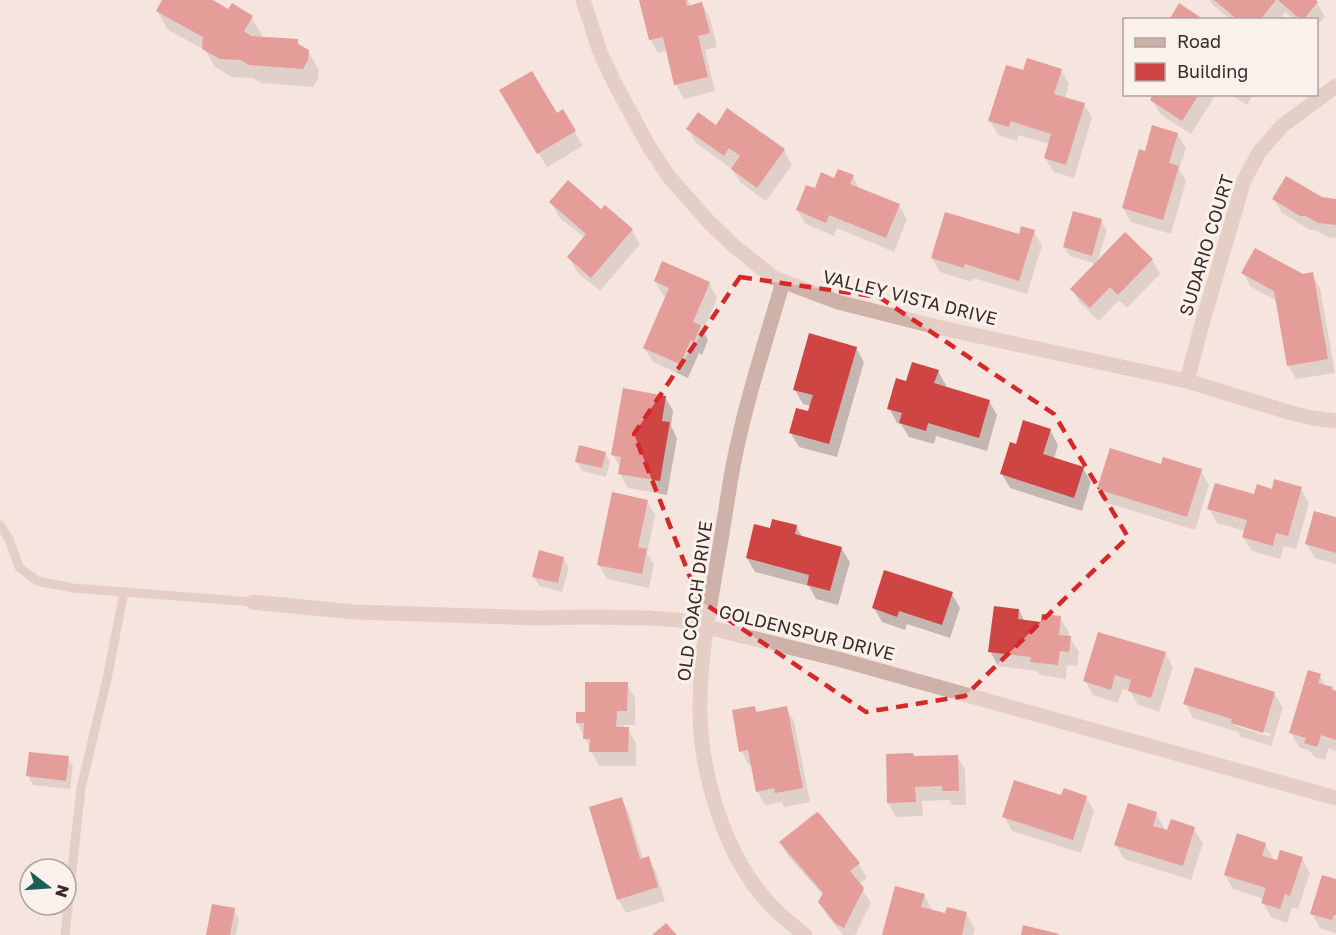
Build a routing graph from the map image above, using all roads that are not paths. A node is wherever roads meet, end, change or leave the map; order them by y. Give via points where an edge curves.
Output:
1 (583, 0) edge
2 (1336, 86) edge
3 (783, 282) junction
4 (1187, 381) junction
5 (1336, 421) edge
6 (0, 525) edge
7 (124, 592) junction
8 (253, 602) joint
9 (706, 626) junction
10 (1336, 798) edge
11 (65, 935) edge
12 (805, 935) edge

1 - 3 street, VALLEY VISTA DRIVE via 614,82 669,177 734,246
2 - 4 street, SUDARIO COURT via 1276,132 1244,180
3 - 4 street, VALLEY VISTA DRIVE via 838,302 926,324
3 - 9 street, OLD COACH DRIVE via 733,465
4 - 5 street, VALLEY VISTA DRIVE via 1296,414
6 - 7 lane via 19,567 37,581
7 - 8 lane
7 - 11 lane via 81,788
8 - 9 street, GOLDENSPUR DRIVE via 354,612 650,618
9 - 10 street, GOLDENSPUR DRIVE
9 - 12 street, OLD COACH DRIVE via 700,713 702,747 718,813 748,876 767,901

